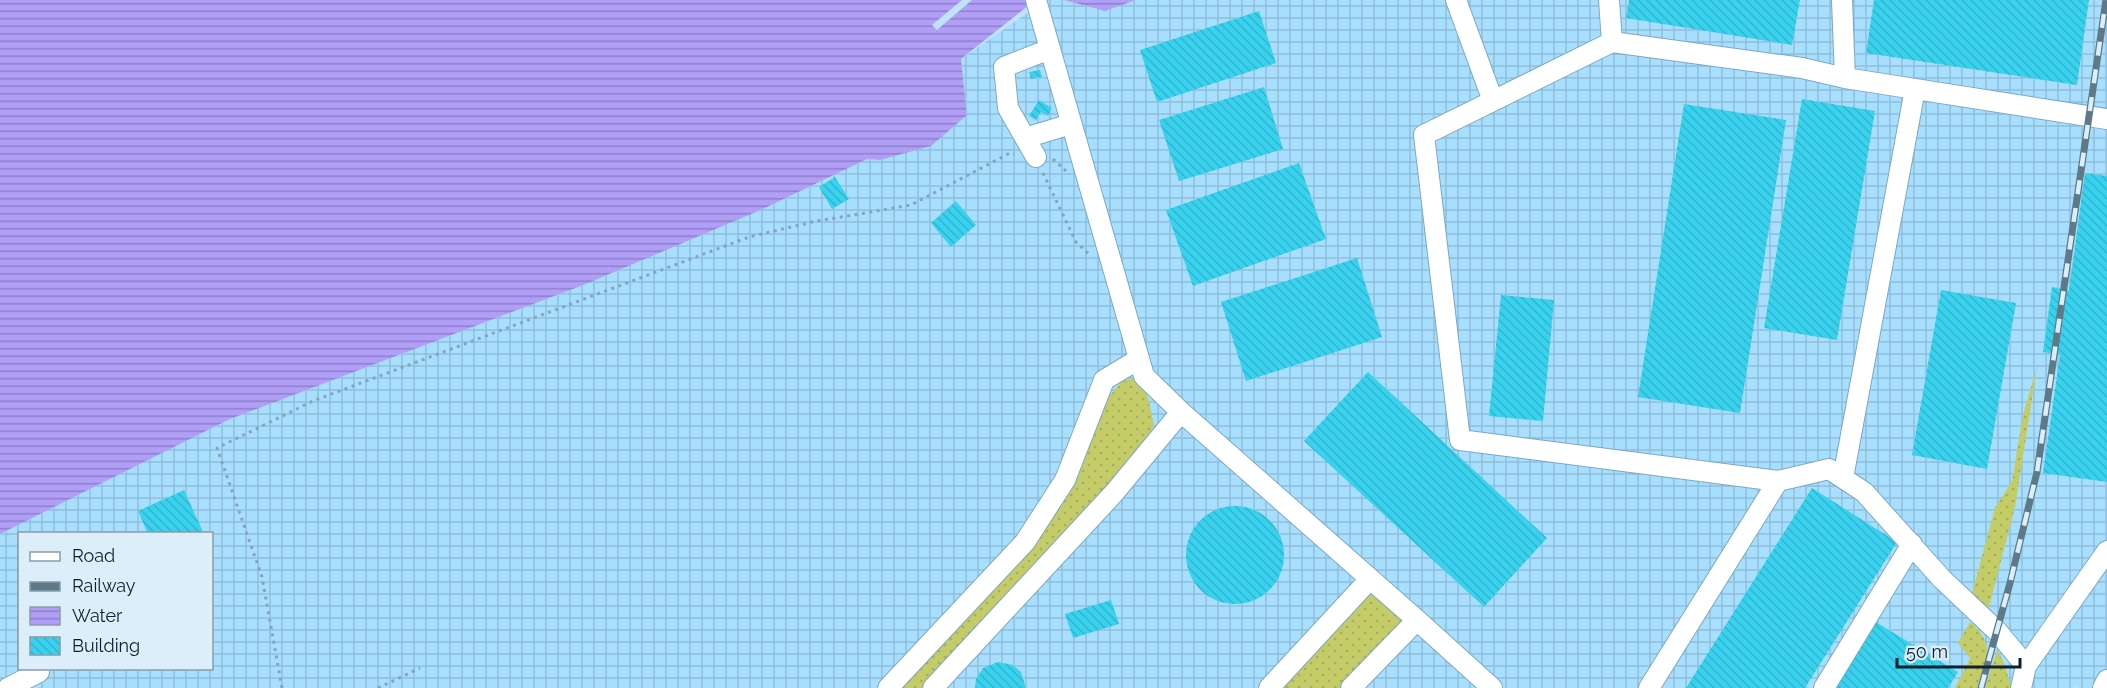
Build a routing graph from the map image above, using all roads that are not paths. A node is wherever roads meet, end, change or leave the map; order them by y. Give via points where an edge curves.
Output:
1 (1036, 0) edge
2 (1456, 0) edge
3 (1609, 0) edge
4 (1842, 0) edge
5 (1612, 42) junction
6 (1050, 49) junction
7 (1845, 78) junction
8 (1915, 89) junction
9 (1494, 100) junction
10 (2107, 119) edge
11 (1071, 124) junction
12 (1025, 138) junction
13 (1036, 157) road end
14 (1139, 359) junction
15 (1181, 412) junction
16 (1843, 478) junction
17 (1778, 481) junction
18 (1912, 544) junction
19 (2107, 551) edge
20 (1370, 579) junction
21 (1417, 620) junction
22 (2026, 666) junction
23 (39, 672) dead end
24 (2107, 680) edge
25 (8, 688) edge
26 (888, 688) edge
27 (933, 688) edge
28 (1269, 688) edge
29 (1351, 688) edge
30 (1492, 688) edge
31 (1649, 688) edge
32 (1824, 688) edge
33 (2021, 688) edge
34 (2103, 688) edge

1 - 6 lane
2 - 9 lane
3 - 5 lane
4 - 7 lane
5 - 7 lane via 1802,68
5 - 9 lane
6 - 11 lane
6 - 12 lane via 1004,67 1008,108
7 - 8 lane
8 - 10 lane
8 - 16 lane
9 - 17 lane via 1424,135 1461,440
11 - 12 lane
11 - 14 lane
12 - 13 lane
14 - 15 lane via 1144,376
14 - 26 lane via 1104,380 1065,480 1025,542
15 - 20 lane
15 - 27 lane via 1114,493
16 - 17 lane via 1829,469
16 - 18 lane via 1864,492
17 - 31 lane
18 - 22 lane
18 - 32 lane
19 - 22 lane
20 - 21 lane
20 - 28 lane
21 - 29 lane
21 - 30 lane
22 - 33 lane
23 - 25 lane
24 - 34 lane

